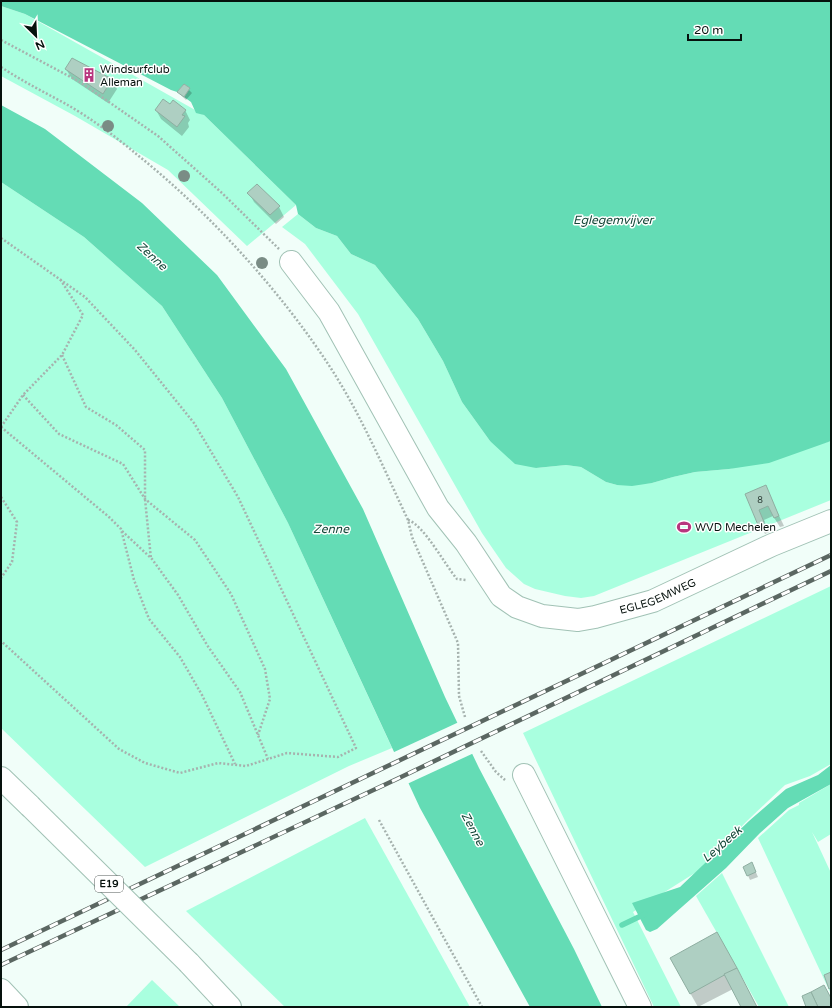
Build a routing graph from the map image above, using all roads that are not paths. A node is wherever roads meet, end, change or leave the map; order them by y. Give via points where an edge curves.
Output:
1 (291, 262) road end
2 (831, 521) edge
3 (524, 775) dead end
4 (1, 778) edge
5 (1, 990) edge
6 (17, 1007) edge
7 (230, 1007) edge
8 (640, 1007) edge

1 - 2 main road, EGLEGEMWEG via 329,312 438,508 466,543 501,596 517,607 542,616 578,620 653,601 772,545
3 - 8 main road
4 - 7 main road, E19, bridge via 189,963
5 - 6 main road

